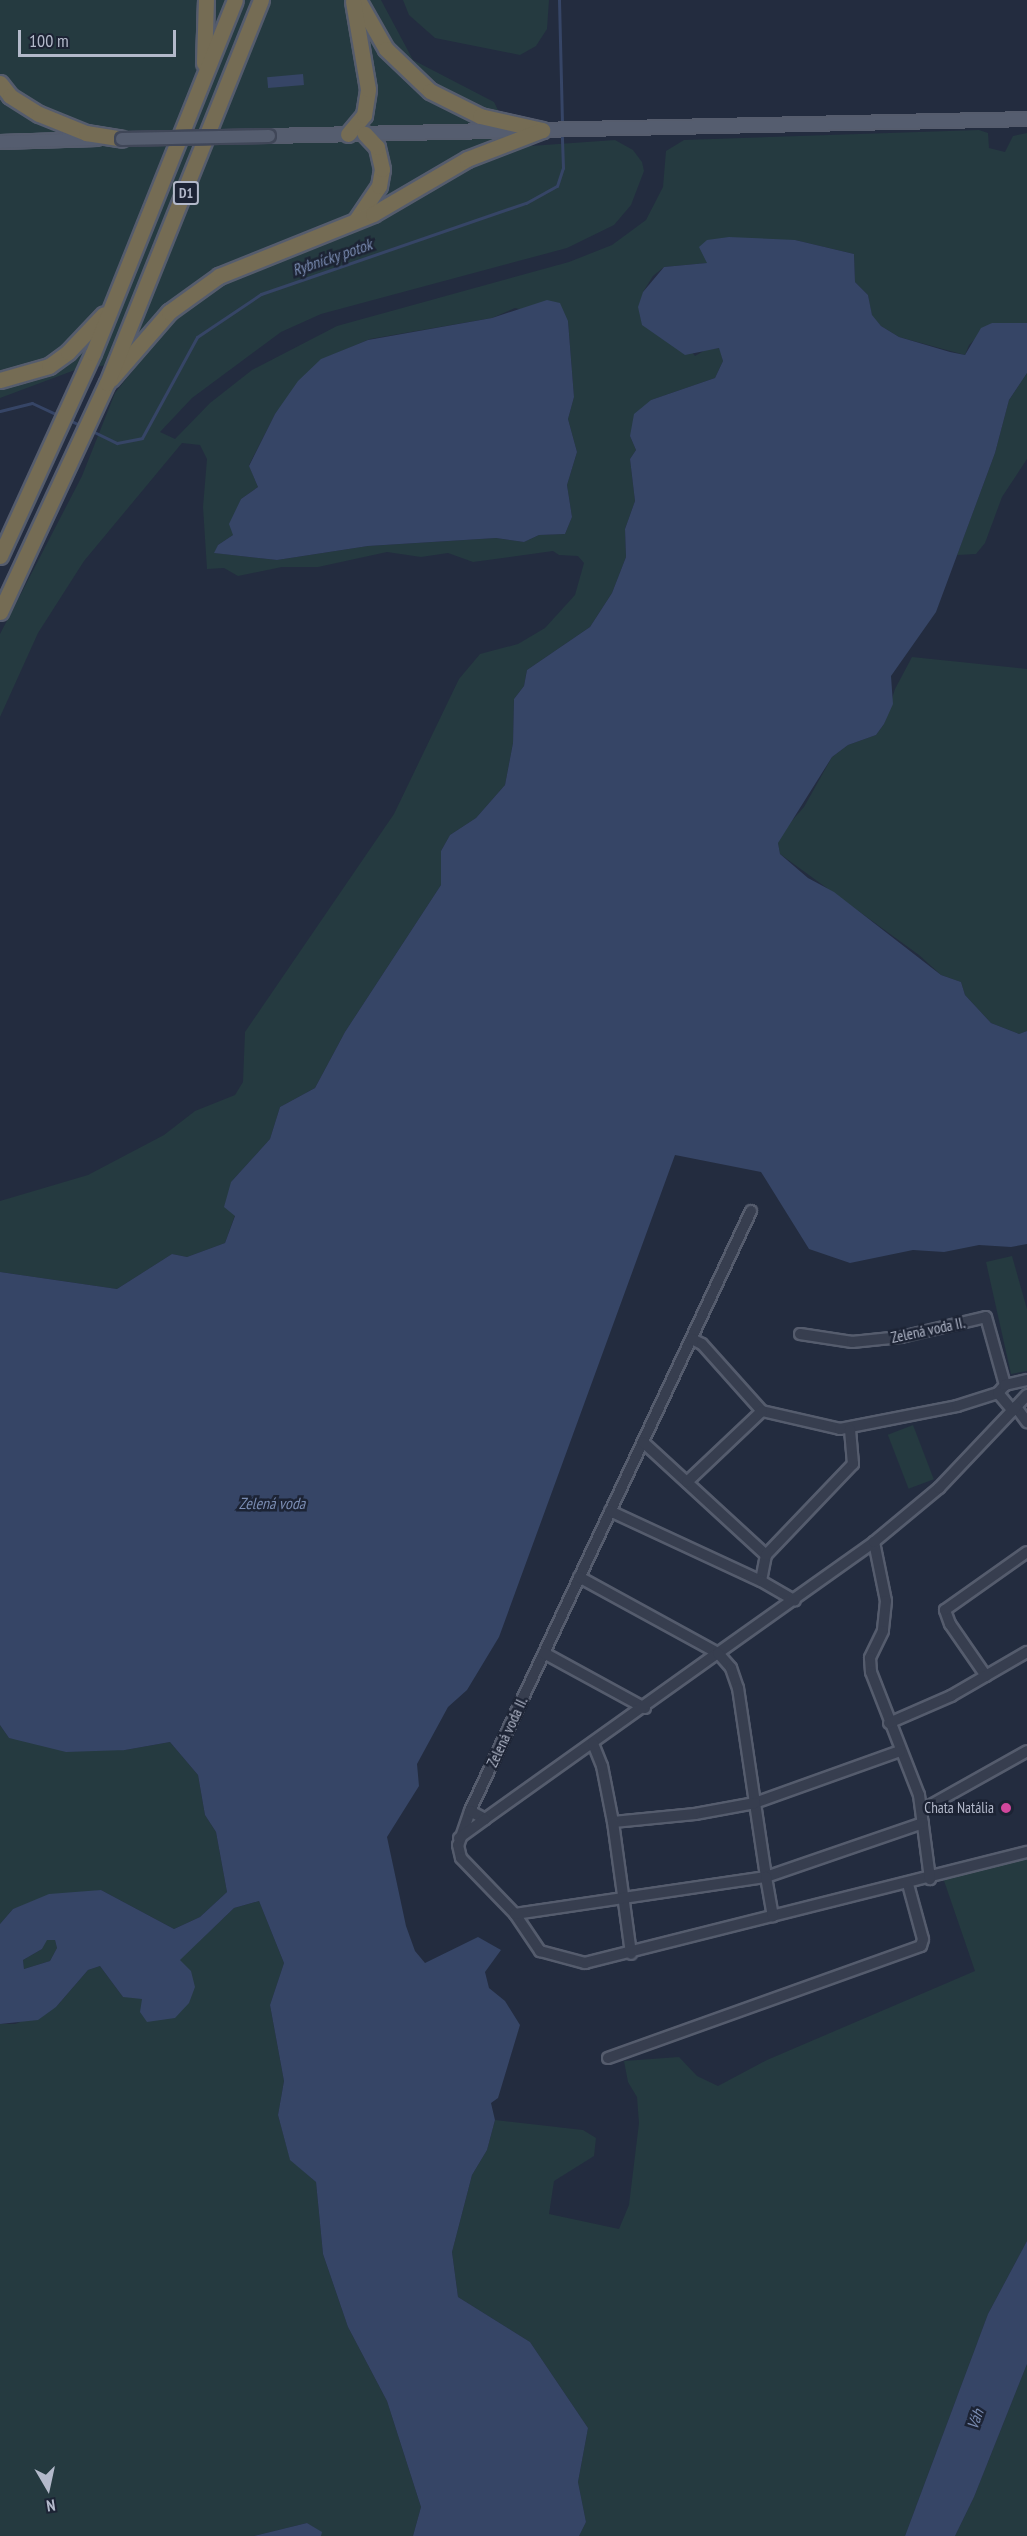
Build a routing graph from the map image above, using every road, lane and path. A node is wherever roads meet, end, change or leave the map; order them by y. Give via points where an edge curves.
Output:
1 (206, 0) edge
2 (235, 0) edge
3 (261, 0) edge
4 (353, 0) edge
5 (358, 0) edge
6 (203, 75) junction
7 (0, 83) edge
8 (1027, 119) edge
9 (542, 130) junction
10 (348, 134) junction
11 (365, 134) junction
12 (122, 139) junction
13 (0, 142) edge
14 (355, 222) junction
15 (109, 310) junction
16 (0, 380) edge
17 (107, 383) junction
18 (0, 556) edge
19 (0, 612) edge
20 (751, 1211) dead end
21 (800, 1334) dead end
22 (692, 1339) junction
23 (1027, 1380) edge
24 (1002, 1389) junction
25 (1027, 1395) edge
26 (1015, 1409) junction
27 (762, 1411) junction
28 (1027, 1422) edge
29 (850, 1429) junction
30 (643, 1442) junction
31 (687, 1482) junction
32 (610, 1511) junction
33 (874, 1542) junction
34 (1027, 1552) edge
35 (766, 1555) junction
36 (579, 1577) junction
37 (761, 1581) junction
38 (795, 1601) junction
39 (1027, 1652) edge
40 (544, 1653) junction
41 (718, 1653) junction
42 (986, 1677) junction
43 (645, 1708) junction
44 (889, 1724) junction
45 (593, 1744) junction
46 (900, 1751) junction
47 (1027, 1751) edge
48 (755, 1803) junction
49 (922, 1810) junction
50 (470, 1811) junction
51 (485, 1819) junction
52 (613, 1822) junction
53 (923, 1823) junction
54 (459, 1838) junction
55 (1027, 1852) edge
56 (766, 1877) junction
57 (930, 1879) junction
58 (908, 1884) junction
59 (622, 1898) junction
60 (515, 1914) junction
61 (773, 1916) junction
62 (631, 1954) junction
63 (608, 2058) dead end

1 - 6 highway
2 - 6 highway, D1
3 - 17 highway, D1
4 - 10 highway via 368,89 364,115
5 - 9 highway via 386,49 430,91 480,116
6 - 15 highway, D1
7 - 12 highway via 10,96 39,114 86,133
8 - 9 main road
9 - 11 main road
9 - 14 highway via 477,154
10 - 11 main road
10 - 12 main road, bridge
11 - 14 highway via 377,147 382,169 379,186
12 - 13 main road
14 - 17 highway via 246,264 199,288 158,322 124,368
15 - 16 highway via 77,344 49,366
15 - 18 highway, D1
17 - 19 highway, D1
20 - 22 street, Zelená voda II.
21 - 24 street, Zelená voda II. via 852,1342 901,1338 986,1317
22 - 27 street via 702,1344
22 - 30 street, Zelená voda II.
23 - 24 street
24 - 26 street
24 - 29 street via 957,1406
25 - 26 street
26 - 28 street
26 - 33 street via 939,1488
27 - 29 street via 796,1422
27 - 31 street
29 - 35 street via 853,1464
30 - 31 street
30 - 32 street, Zelená voda II.
31 - 35 street
32 - 36 street, Zelená voda II.
32 - 37 street
33 - 38 street
33 - 44 street via 886,1600 883,1631 870,1665
34 - 42 street via 945,1610
35 - 37 street
36 - 40 street, Zelená voda II.
36 - 41 street
37 - 38 street
38 - 41 street
39 - 42 street
40 - 43 street
40 - 50 street, Zelená voda II.
41 - 43 street
41 - 48 street via 731,1668 738,1688
42 - 44 street
43 - 45 street
44 - 46 street
45 - 51 street
45 - 52 street via 602,1766
46 - 48 street
46 - 49 street
47 - 49 street
48 - 52 street via 696,1814
48 - 56 street
49 - 53 street
50 - 51 street
50 - 54 street, Zelená voda II.
51 - 54 street
52 - 59 street
53 - 56 street
53 - 57 street
54 - 60 street via 459,1852 465,1865
55 - 57 street
56 - 59 street
56 - 61 street
57 - 58 street
58 - 61 street
58 - 63 street via 923,1939 921,1946
59 - 60 street
59 - 62 street
60 - 62 street via 533,1944 547,1955 585,1963
61 - 62 street

